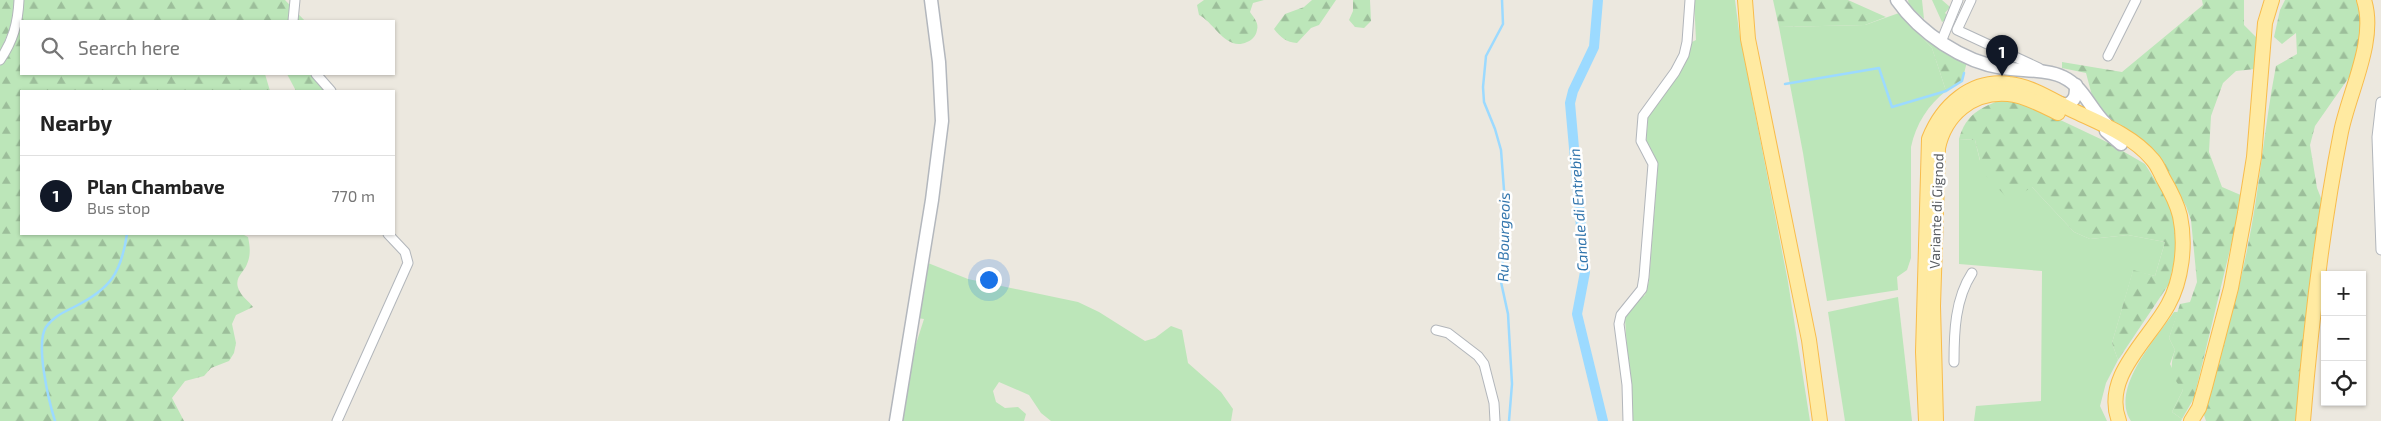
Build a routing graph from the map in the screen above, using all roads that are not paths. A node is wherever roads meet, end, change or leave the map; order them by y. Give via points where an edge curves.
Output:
1 (19, 0) edge
2 (295, 0) edge
3 (931, 0) edge
4 (1690, 0) edge
5 (1744, 0) edge
6 (1897, 0) edge
7 (1958, 0) edge
8 (1971, 0) edge
9 (2136, 0) edge
10 (2272, 0) edge
11 (2364, 0) edge
12 (293, 20) edge
13 (1941, 42) junction
14 (2108, 56) dead end
15 (0, 60) edge
16 (317, 75) edge
17 (2053, 75) junction
18 (2076, 85) junction
19 (330, 90) edge
20 (2054, 101) junction
21 (2381, 102) edge
22 (2083, 115) junction
23 (2109, 128) junction
24 (2121, 144) junction
25 (2159, 170) junction
26 (389, 235) edge
27 (2381, 250) edge
28 (1972, 273) dead end
29 (1436, 330) dead end
30 (1954, 362) dead end
31 (337, 421) edge
32 (896, 421) edge
33 (1496, 421) edge
34 (1628, 421) edge
35 (1820, 421) edge
36 (1926, 421) edge
37 (1936, 421) edge
38 (2119, 421) edge
39 (2191, 421) edge
40 (2303, 421) edge

1 - 15 street via 18,19 10,45
2 - 12 street
3 - 32 main road via 942,121
4 - 34 street via 1688,42 1684,55 1643,116 1640,128 1641,141 1653,164 1642,289 1621,315 1619,324
5 - 35 main road via 1748,39 1809,340
6 - 13 main road
7 - 13 street
8 - 17 street via 1957,30
9 - 14 street
10 - 39 main road via 2265,23 2246,213 2231,288 2205,387
11 - 40 main road via 2367,34 2341,132 2310,332
13 - 17 main road via 2001,68
16 - 19 street
17 - 18 main road via 2062,76
18 - 20 main road via 2073,101 2067,105
18 - 22 main road
18 - 23 main road via 2095,115
20 - 22 main road, Variante di Gignod
20 - 36 main road, Variante di Gignod via 2009,84 1991,84 1959,96 1935,124 1929,139 1926,200 1923,352
21 - 27 street via 2378,136
22 - 23 main road, Variante di Gignod
22 - 24 main road via 2085,120 2109,132
23 - 25 main road, Variante di Gignod via 2138,146 2153,159
24 - 25 main road, Variante di Gignod
24 - 37 main road, Variante di Gignod via 2052,110 2009,94 1992,94 1976,99 1950,118 1941,133 1938,148 1933,306
25 - 38 main road, Variante di Gignod via 2180,215 2183,237 2180,272 2169,305 2119,380 2114,400
26 - 31 street via 405,252 408,263
28 - 30 street via 1962,288
29 - 33 street via 1448,333 1484,364

